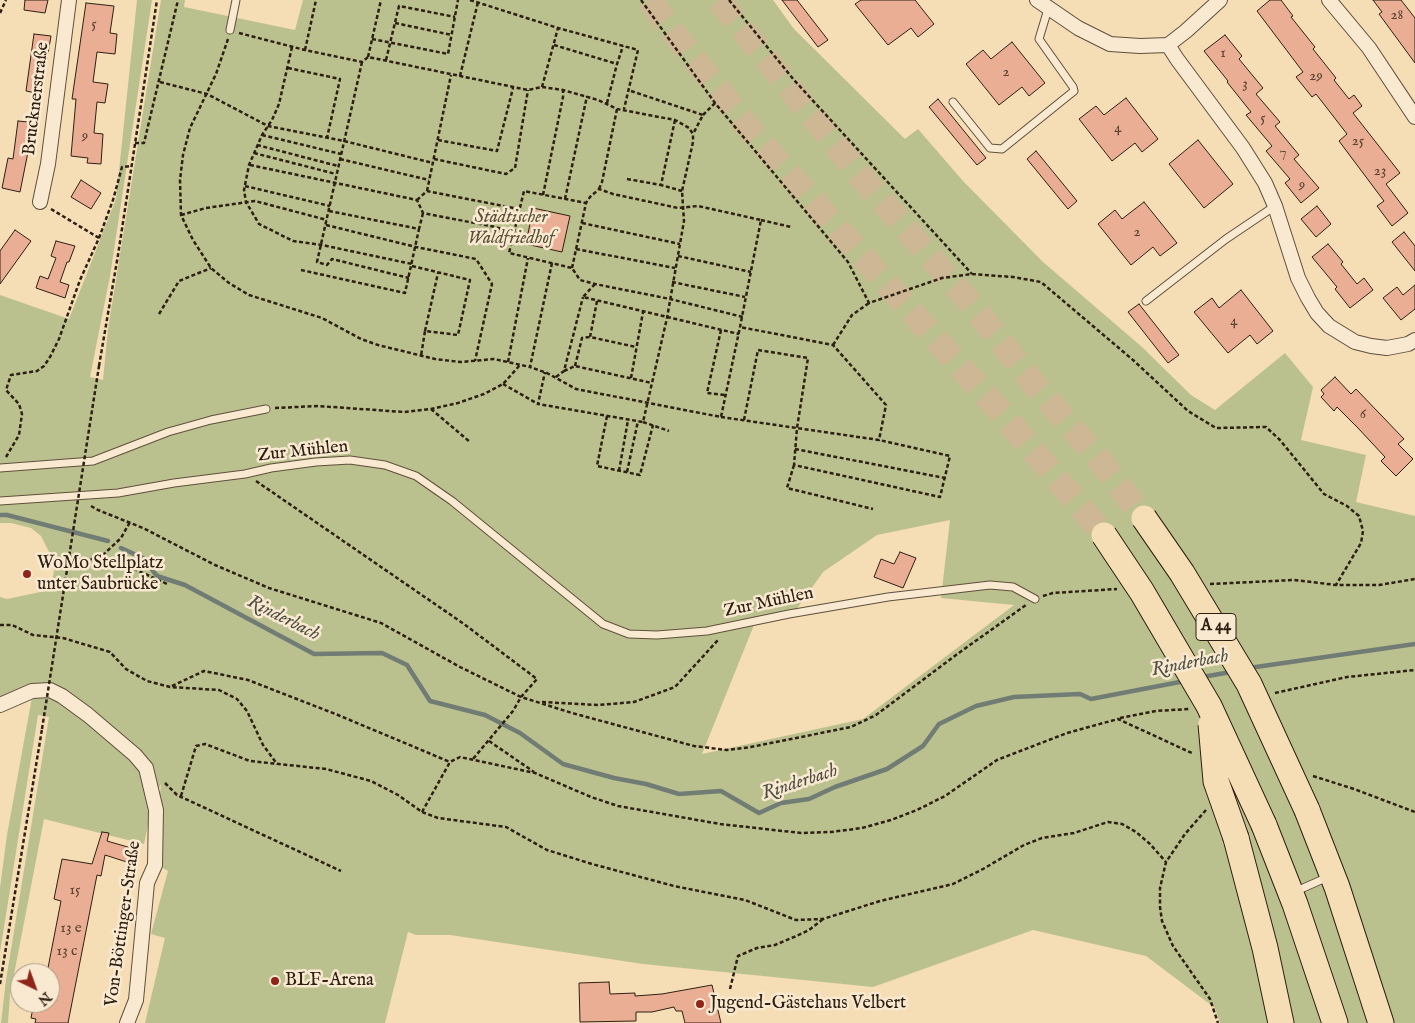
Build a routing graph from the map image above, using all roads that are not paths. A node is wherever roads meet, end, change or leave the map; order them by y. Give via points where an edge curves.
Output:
1 (69, 0) edge
2 (236, 0) edge
3 (1220, 0) edge
4 (1329, 0) edge
5 (1043, 4) edge
6 (230, 30) road end
7 (1168, 45) junction
8 (954, 102) dead end
9 (1415, 118) edge
10 (40, 202) road end
11 (1275, 206) junction
12 (1146, 301) dead end
13 (1415, 340) edge
14 (266, 409) road end
15 (0, 468) edge
16 (0, 501) edge
17 (1144, 518) tunnel mouth
18 (1104, 535) tunnel mouth
19 (1035, 599) road end
20 (0, 705) edge
21 (1209, 706) junction
22 (1333, 875) junction
23 (1291, 893) junction
24 (127, 1023) edge
25 (1281, 1023) edge
26 (1335, 1023) edge
27 (1380, 1023) edge

1 - 10 street, Brucknerstraße via 48,164
2 - 6 lane
3 - 7 street
4 - 9 street via 1369,48
5 - 7 street via 1078,28 1110,44
5 - 8 lane via 1039,38 1074,91 1002,149 990,148
7 - 11 street via 1243,148 1265,182
11 - 12 lane
11 - 13 street via 1298,278 1317,313 1329,326 1355,342 1371,346 1387,348
14 - 15 lane via 168,432 93,461
16 - 19 lane, Zur Mühlen via 118,493 316,462 350,460 385,465 416,476 452,500 603,624 628,634 707,630 878,598 990,585 1013,587
17 - 22 highway, A 44, bridge via 1182,572 1249,684
18 - 21 highway, A 44, bridge via 1142,592
20 - 24 street, Von-Böttinger-Straße via 32,690 50,690 88,715 146,768 156,810 155,865 147,883 136,1000
21 - 23 highway, A 44, bridge via 1264,825
21 - 25 highway, bridge via 1216,781 1236,838
22 - 23 lane
22 - 27 highway, A 44
23 - 26 highway, A 44

